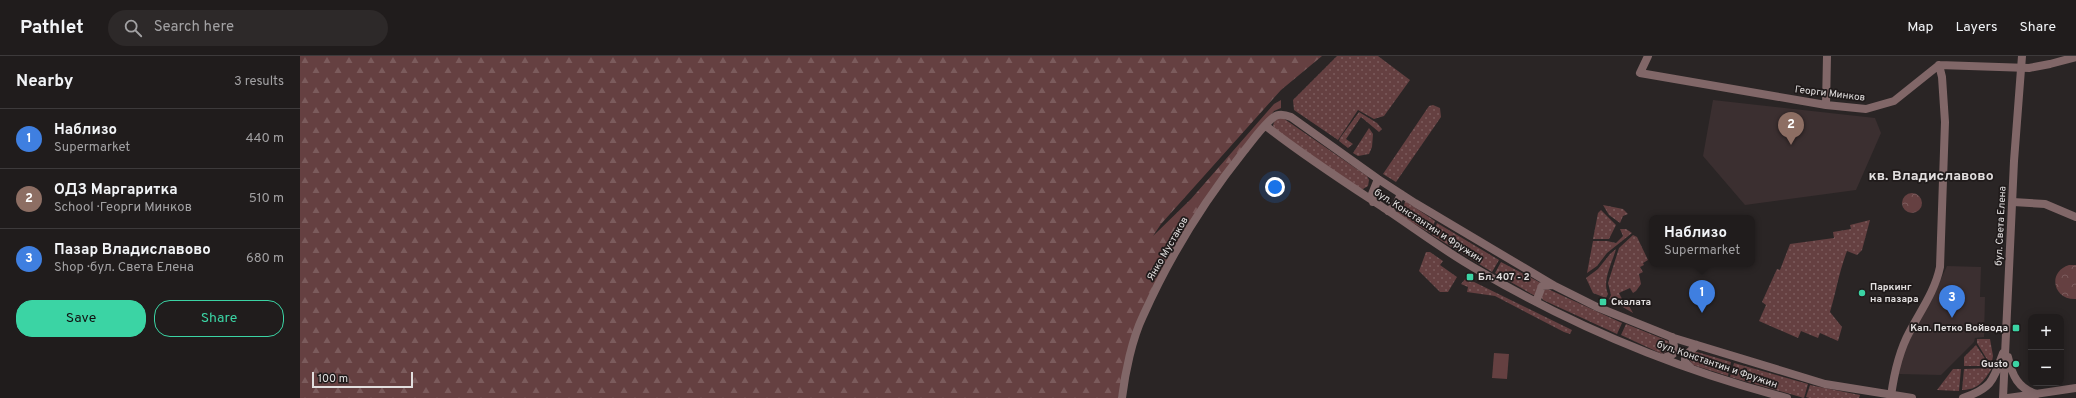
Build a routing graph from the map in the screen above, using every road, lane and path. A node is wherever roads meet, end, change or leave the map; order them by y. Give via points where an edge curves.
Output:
1 (1648, 56) edge
2 (1828, 56) edge
3 (2022, 56) edge
4 (2076, 56) edge
5 (1939, 65) junction
6 (2022, 68) junction
7 (1826, 105) junction
8 (1266, 126) junction
9 (1378, 179) junction
10 (1387, 185) junction
11 (1373, 190) junction
12 (1401, 194) junction
13 (1373, 202) junction
14 (2013, 202) junction
15 (1388, 211) junction
16 (2076, 217) edge
17 (1553, 285) junction
18 (1536, 302) junction
19 (1672, 337) junction
20 (1697, 345) junction
21 (2005, 347) junction
22 (1664, 358) junction
23 (1691, 368) junction
24 (2076, 388) edge
25 (2040, 395) junction
26 (2054, 395) edge
27 (1891, 396) junction
28 (1122, 398) edge
29 (1786, 398) edge
30 (1912, 398) edge
31 (1963, 398) edge
32 (2003, 398) edge
33 (2008, 398) edge

1 - 7 street, Георги Минков via 1640,73
2 - 7 street
3 - 6 street, бул. Света Елена
4 - 6 street via 2050,64
5 - 6 street
5 - 7 street, Георги Минков via 1894,101 1866,109
5 - 27 street via 1945,122 1940,267 1937,282 1908,335 1894,374
6 - 14 street, бул. Света Елена
8 - 9 street, бул. Константин и Фружин via 1274,116 1291,116
8 - 13 street, бул. Константин и Фружин
8 - 28 street, Янко Мустаков via 1235,162 1174,253 1142,317 1129,361
9 - 10 street
9 - 11 street
10 - 11 street
10 - 12 street
11 - 13 street
12 - 15 street via 1396,205
12 - 17 street, бул. Константин и Фружин
13 - 15 street, бул. Константин и Фружин
14 - 16 street via 2045,204
14 - 21 street, бул. Света Елена
15 - 18 street, бул. Константин и Фружин via 1476,269
17 - 18 street via 1542,286
17 - 19 street, бул. Константин и Фружин
18 - 22 street, бул. Константин и Фружин via 1580,325
19 - 20 street, бул. Константин и Фружин
19 - 22 street via 1673,354
20 - 23 street via 1685,356 1686,364
20 - 27 street, бул. Константин и Фружин via 1825,384
21 - 25 street via 2012,374 2017,382 2023,388
21 - 31 street via 1993,380 1984,388
21 - 32 street, бул. Света Елена
22 - 23 street, бул. Константин и Фружин
23 - 29 street, бул. Константин и Фружин
24 - 26 street
25 - 26 street
25 - 33 street
27 - 30 street, бул. Константин и Фружин

